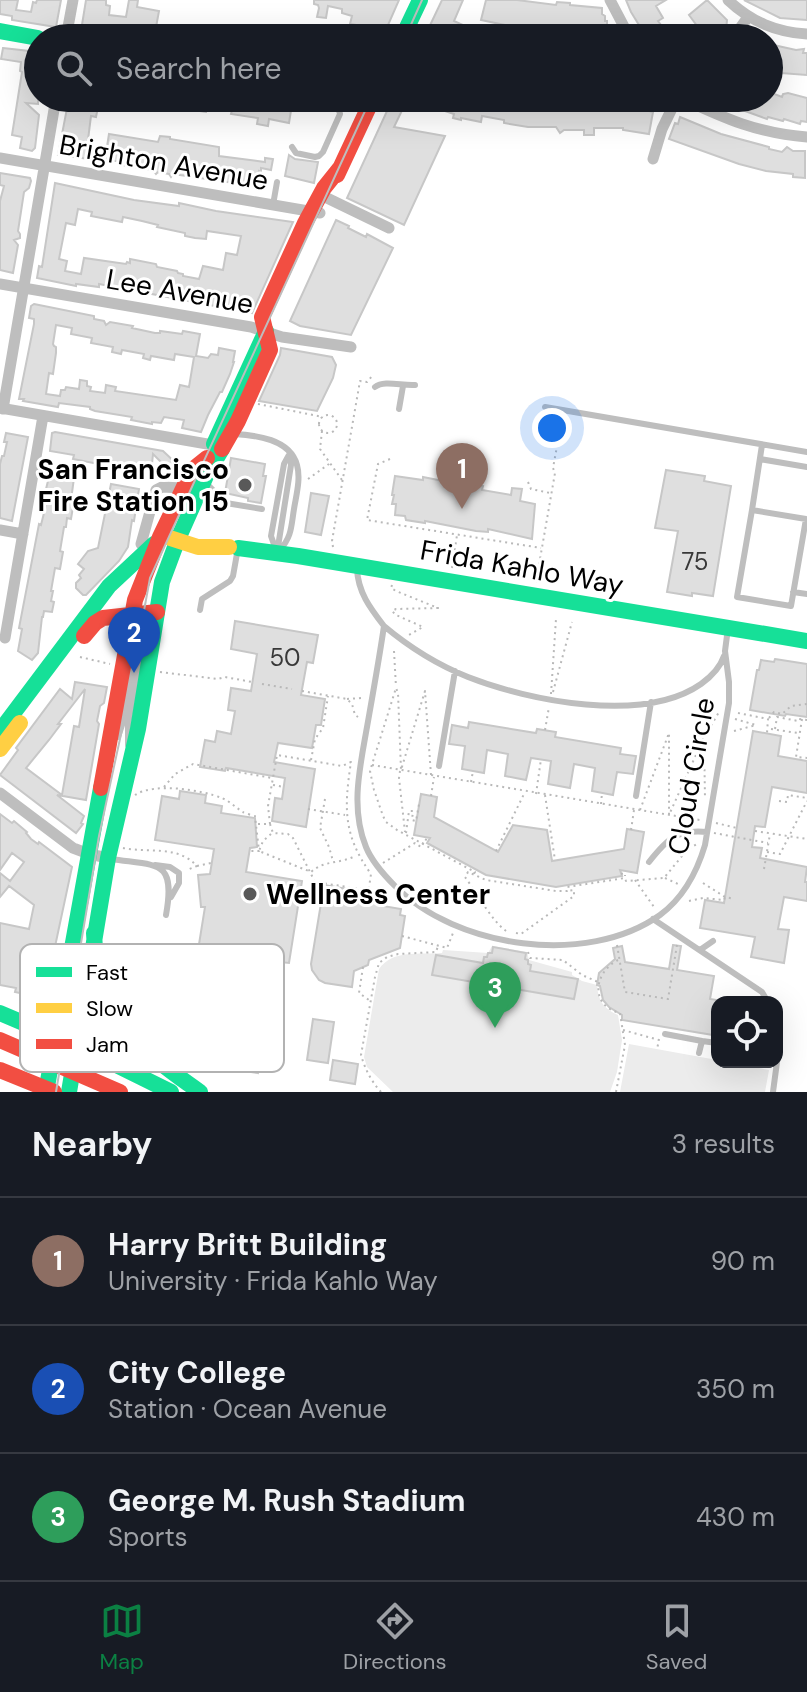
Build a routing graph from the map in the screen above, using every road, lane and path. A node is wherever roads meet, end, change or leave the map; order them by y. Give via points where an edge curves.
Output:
1 (73, 0) edge
2 (420, 0) edge
3 (610, 0) edge
4 (728, 0) edge
5 (748, 17) junction
6 (69, 24) edge
7 (409, 24) edge
8 (623, 24) edge
9 (743, 24) edge
10 (763, 24) edge
11 (783, 30) edge
12 (0, 31) edge
13 (807, 34) edge
14 (24, 35) edge
15 (54, 112) edge
16 (340, 112) edge
17 (366, 112) edge
18 (671, 112) edge
19 (712, 112) edge
20 (807, 137) edge
21 (292, 147) dead end
22 (0, 158) edge
23 (653, 159) dead end
24 (44, 166) junction
25 (277, 182) dead end
26 (273, 205) junction
27 (319, 207) junction
28 (389, 228) dead end
29 (0, 284) edge
30 (24, 288) junction
31 (265, 332) junction
32 (351, 347) dead end
33 (373, 375) dead end
34 (415, 385) dead end
35 (403, 386) junction
36 (375, 387) dead end
37 (253, 403) dead end
38 (545, 407) dead end
39 (2, 409) edge
40 (399, 409) dead end
41 (335, 411) dead end
42 (563, 412) junction
43 (43, 416) junction
44 (333, 416) junction
45 (323, 417) junction
46 (322, 431) junction
47 (230, 434) junction
48 (762, 445) junction
49 (210, 452) junction
50 (807, 452) edge
51 (290, 453) junction
52 (390, 459) dead end
53 (760, 459) junction
54 (330, 463) junction
55 (807, 467) edge
56 (205, 479) junction
57 (306, 480) dead end
58 (342, 481) junction
59 (528, 482) dead end
60 (183, 488) junction
61 (551, 493) junction
62 (262, 509) dead end
63 (752, 510) junction
64 (146, 525) junction
65 (0, 530) edge
66 (23, 534) junction
67 (458, 534) junction
68 (169, 538) junction
69 (141, 544) dead end
70 (333, 547) dead end
71 (233, 548) junction
72 (541, 548) junction
73 (277, 553) junction
74 (356, 565) junction
75 (450, 581) junction
76 (392, 584) dead end
77 (793, 592) junction
78 (807, 594) edge
79 (533, 595) junction
80 (200, 610) dead end
81 (157, 612) junction
82 (131, 616) junction
83 (556, 619) dead end
84 (572, 622) dead end
85 (384, 626) junction
86 (728, 628) junction
87 (408, 636) dead end
88 (5, 638) dead end
89 (807, 641) edge
90 (394, 651) dead end
91 (725, 651) junction
92 (455, 671) junction
93 (175, 675) dead end
94 (252, 682) dead end
95 (262, 684) dead end
96 (396, 688) junction
97 (292, 689) dead end
98 (302, 691) dead end
99 (328, 696) junction
100 (361, 698) dead end
101 (347, 699) junction
102 (551, 700) junction
103 (651, 702) junction
104 (807, 704) edge
105 (549, 710) dead end
106 (723, 712) dead end
107 (738, 713) dead end
108 (769, 713) dead end
109 (358, 717) dead end
110 (768, 719) junction
111 (773, 719) dead end
112 (802, 719) junction
113 (739, 720) dead end
114 (807, 720) edge
115 (545, 730) dead end
116 (0, 731) edge
117 (737, 731) dead end
118 (767, 733) dead end
119 (800, 733) junction
120 (704, 737) junction
121 (0, 749) edge
122 (807, 758) edge
123 (541, 759) dead end
124 (311, 761) junction
125 (371, 765) junction
126 (439, 766) dead end
127 (401, 770) junction
128 (473, 771) dead end
129 (432, 775) junction
130 (274, 778) junction
131 (471, 782) junction
132 (273, 785) junction
133 (284, 787) dead end
134 (163, 788) junction
135 (525, 792) junction
136 (0, 793) edge
137 (602, 793) dead end
138 (536, 794) junction
139 (545, 795) junction
140 (431, 796) dead end
141 (636, 796) dead end
142 (132, 797) dead end
143 (325, 799) dead end
144 (807, 800) edge
145 (779, 801) dead end
146 (712, 803) junction
147 (419, 804) dead end
148 (601, 804) junction
149 (308, 809) dead end
150 (634, 809) junction
151 (640, 810) junction
152 (347, 815) junction
153 (669, 815) junction
154 (700, 820) dead end
155 (715, 823) dead end
156 (270, 824) junction
157 (257, 825) junction
158 (737, 828) dead end
159 (631, 830) dead end
160 (755, 831) dead end
161 (707, 832) junction
162 (273, 833) junction
163 (770, 833) junction
164 (406, 835) junction
165 (789, 836) junction
166 (807, 839) edge
167 (428, 841) dead end
168 (706, 841) junction
169 (423, 843) junction
170 (768, 843) junction
171 (250, 851) dead end
172 (259, 851) junction
173 (496, 851) dead end
174 (113, 852) junction
175 (767, 852) junction
176 (89, 854) junction
177 (357, 855) junction
178 (555, 860) dead end
179 (333, 862) junction
180 (649, 862) dead end
181 (211, 863) dead end
182 (147, 864) junction
183 (382, 864) dead end
184 (197, 866) junction
185 (764, 869) dead end
186 (311, 872) junction
187 (179, 873) junction
188 (621, 874) dead end
189 (473, 875) junction
190 (625, 878) junction
191 (664, 878) junction
192 (634, 880) junction
193 (703, 883) dead end
194 (678, 884) dead end
195 (395, 886) junction
196 (368, 890) junction
197 (567, 891) junction
198 (725, 897) junction
199 (734, 899) dead end
200 (169, 900) junction
201 (689, 901) dead end
202 (656, 909) dead end
203 (166, 915) dead end
204 (653, 919) junction
205 (456, 926) junction
206 (503, 930) dead end
207 (94, 933) junction
208 (521, 934) dead end
209 (615, 935) junction
210 (402, 936) dead end
211 (679, 936) junction
212 (713, 941) dead end
213 (70, 944) edge
214 (92, 944) edge
215 (94, 944) edge
216 (438, 946) junction
217 (528, 950) dead end
218 (700, 950) junction
219 (619, 959) junction
220 (363, 967) dead end
221 (599, 982) junction
222 (764, 996) edge
223 (370, 1001) junction
224 (0, 1013) edge
225 (20, 1021) edge
226 (622, 1029) junction
227 (665, 1034) dead end
228 (0, 1040) edge
229 (702, 1041) junction
230 (711, 1042) edge
231 (20, 1048) edge
232 (657, 1049) dead end
233 (699, 1053) dead end
234 (776, 1068) edge
235 (0, 1070) edge
236 (49, 1072) edge
237 (72, 1072) edge
238 (76, 1072) edge
239 (130, 1072) edge
240 (172, 1072) edge
241 (46, 1092) edge
242 (54, 1092) edge
243 (69, 1092) edge
244 (120, 1092) edge
245 (171, 1092) edge
246 (200, 1092) edge
247 (381, 1092) edge
248 (616, 1092) edge
249 (773, 1092) edge

1 - 6 street
2 - 7 main road
3 - 8 street
4 - 5 street
5 - 9 street
5 - 10 street
11 - 13 street
12 - 14 main road
15 - 24 street
16 - 21 lane via 323,152 315,157
17 - 27 main road
18 - 23 street
19 - 20 street via 745,126
22 - 24 street, Brighton Avenue
24 - 26 street, Brighton Avenue
24 - 30 street
25 - 26 lane
26 - 27 street, Brighton Avenue
27 - 28 street, Brighton Avenue
27 - 31 main road
29 - 30 street, Lee Avenue
30 - 31 street, Lee Avenue
30 - 39 street
31 - 32 street, Lee Avenue
31 - 47 main road via 270,350
31 - 49 main road
33 - 58 path via 360,381
34 - 35 lane
35 - 36 lane
35 - 40 lane
37 - 45 path
38 - 42 lane
39 - 43 street
41 - 44 path
42 - 48 lane
42 - 61 path
43 - 49 street
43 - 66 street
44 - 45 path
44 - 46 path via 335,430
45 - 46 path
46 - 54 path via 320,449
47 - 51 lane via 271,440
47 - 56 main road
48 - 50 lane
48 - 53 lane
49 - 56 main road
49 - 60 main road
51 - 73 lane via 271,536
51 - 73 lane via 297,464 298,485 289,539
52 - 67 path via 378,464 367,520
53 - 55 lane
53 - 63 lane
54 - 57 path
54 - 58 path
56 - 62 lane via 226,503
56 - 68 main road
58 - 70 path
59 - 61 path via 531,489
60 - 64 street via 156,490
60 - 68 main road
61 - 72 path
63 - 77 lane via 806,519
63 - 77 lane via 737,597 791,606
64 - 68 street
64 - 69 street
65 - 66 street
66 - 88 street
67 - 72 path
67 - 75 path
68 - 71 main road, Frida Kahlo Way via 193,535
68 - 81 main road
68 - 82 main road via 140,587
68 - 116 main road via 109,586
71 - 73 main road, Frida Kahlo Way
71 - 80 lane via 233,576 202,599
72 - 79 path
73 - 74 main road, Frida Kahlo Way
74 - 75 main road, Frida Kahlo Way
74 - 85 lane via 358,586
75 - 79 main road, Frida Kahlo Way
76 - 87 path via 396,591 438,608 392,611 423,627
77 - 78 lane
79 - 86 main road, Frida Kahlo Way
81 - 82 main road
81 - 174 main road
82 - 121 main road via 105,616 93,624
82 - 176 main road
83 - 102 path
84 - 102 path
85 - 92 lane
85 - 195 lane, Cloud Circle via 357,801 367,850
86 - 89 main road, Frida Kahlo Way
86 - 91 lane, Cloud Circle
90 - 96 path
91 - 103 lane via 717,670 696,687
91 - 146 lane, Cloud Circle via 729,703
92 - 102 lane
92 - 126 lane
93 - 94 path
95 - 97 path
96 - 125 path
96 - 127 path
98 - 99 path
99 - 101 path
99 - 124 path
100 - 101 path
101 - 109 path
102 - 103 lane
103 - 141 lane
104 - 110 path via 774,712
105 - 115 path
106 - 120 path
107 - 110 path
108 - 110 path
110 - 111 path
110 - 118 path
112 - 114 path
112 - 119 path
112 - 119 path via 777,717 773,729
113 - 117 path via 756,725
119 - 122 path via 796,757
120 - 146 path via 705,801
120 - 153 path
123 - 138 path
124 - 130 path via 277,755
124 - 152 path via 342,766 351,762
125 - 127 path
125 - 164 path via 383,816
127 - 129 path
127 - 129 path via 425,691
127 - 164 path
128 - 131 path
129 - 131 path
129 - 140 path
130 - 132 path
130 - 134 path via 193,764
131 - 135 path
132 - 133 path
132 - 156 path
134 - 142 path
134 - 157 path via 220,797 255,816
135 - 138 path
135 - 173 path
136 - 176 street via 73,848
137 - 148 path
138 - 139 path
139 - 148 path
139 - 178 path
143 - 179 path via 320,828
144 - 145 path via 788,795 787,802
144 - 165 path
146 - 161 lane, Cloud Circle
147 - 164 path via 416,821 409,811
148 - 150 path
149 - 152 path
150 - 151 path
150 - 159 path
151 - 153 path
151 - 153 path via 669,733
152 - 177 path
153 - 154 path
155 - 158 path
156 - 157 path
156 - 162 path
157 - 172 path
160 - 163 path
161 - 168 lane, Cloud Circle
161 - 170 path
161 - 180 lane via 678,834
162 - 172 path
162 - 186 path via 293,838
163 - 165 path
163 - 170 path
164 - 169 path
165 - 166 path
165 - 175 path via 780,854
167 - 169 path
168 - 191 path via 687,850
168 - 204 lane, Cloud Circle via 686,888
169 - 183 path
169 - 189 path
170 - 175 path
171 - 172 path
172 - 186 path
174 - 176 street
174 - 182 lane
174 - 184 path via 178,852
174 - 207 main road
175 - 185 path
176 - 213 main road
177 - 179 path
177 - 196 path via 371,874
179 - 186 path
181 - 184 path
182 - 187 lane
182 - 200 lane via 167,876
184 - 187 path
186 - 196 path via 315,882
187 - 200 lane
188 - 190 path
189 - 197 path
189 - 206 path via 468,872 465,877
190 - 192 path
190 - 197 path
191 - 192 path
191 - 194 path
192 - 202 path
193 - 198 path
195 - 196 path via 383,897 371,896
195 - 205 lane, Cloud Circle
197 - 208 path via 574,890 574,896
198 - 199 path
198 - 201 path
200 - 203 lane
204 - 209 lane, Cloud Circle
204 - 211 lane
205 - 209 lane, Cloud Circle via 528,944 570,944
205 - 216 path via 447,948
207 - 214 main road
207 - 215 main road
209 - 219 path
210 - 216 path
211 - 218 lane
211 - 219 path via 668,999 625,992
212 - 218 lane
216 - 223 path via 436,952 398,954 379,963
217 - 221 path via 530,958 563,960
218 - 222 lane
219 - 221 path
220 - 223 path via 359,993
221 - 226 path via 601,1000 620,1013
223 - 247 path via 361,1055
224 - 225 main road
226 - 232 path via 659,1040
226 - 248 path via 625,1045
227 - 229 lane
228 - 231 main road
229 - 230 lane
229 - 233 lane
234 - 249 lane
235 - 242 main road
236 - 241 main road
237 - 243 main road
238 - 244 main road
239 - 245 main road
240 - 246 main road

